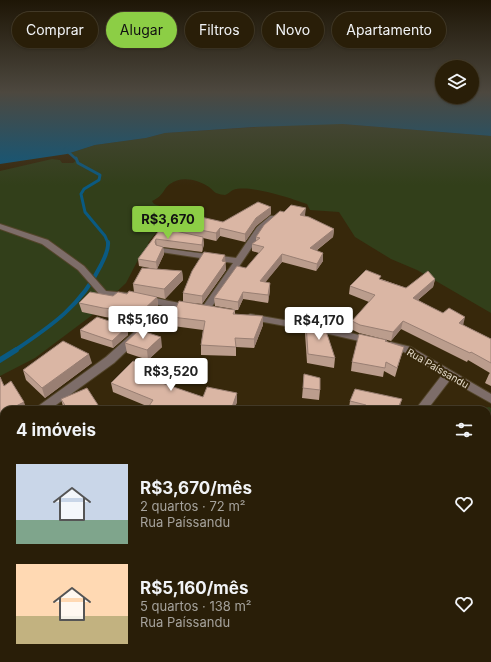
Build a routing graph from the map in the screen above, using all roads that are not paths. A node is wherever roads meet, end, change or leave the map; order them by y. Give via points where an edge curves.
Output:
1 (275, 217) edge
2 (0, 226) edge
3 (161, 250) edge
4 (238, 260) junction
5 (170, 306) junction
6 (206, 309) junction
7 (220, 312) edge
8 (241, 316) edge
9 (449, 374) junction
10 (491, 399) edge
11 (47, 406) edge
12 (424, 406) edge

1 - 4 street via 260,229
2 - 5 street via 45,242 81,268 103,293 135,297
3 - 4 street
4 - 6 street
5 - 6 street
5 - 11 street via 110,360
6 - 7 street
8 - 9 street, Rua Paíssandu via 329,331 407,349
9 - 10 street, Rua Paíssandu
9 - 12 street

